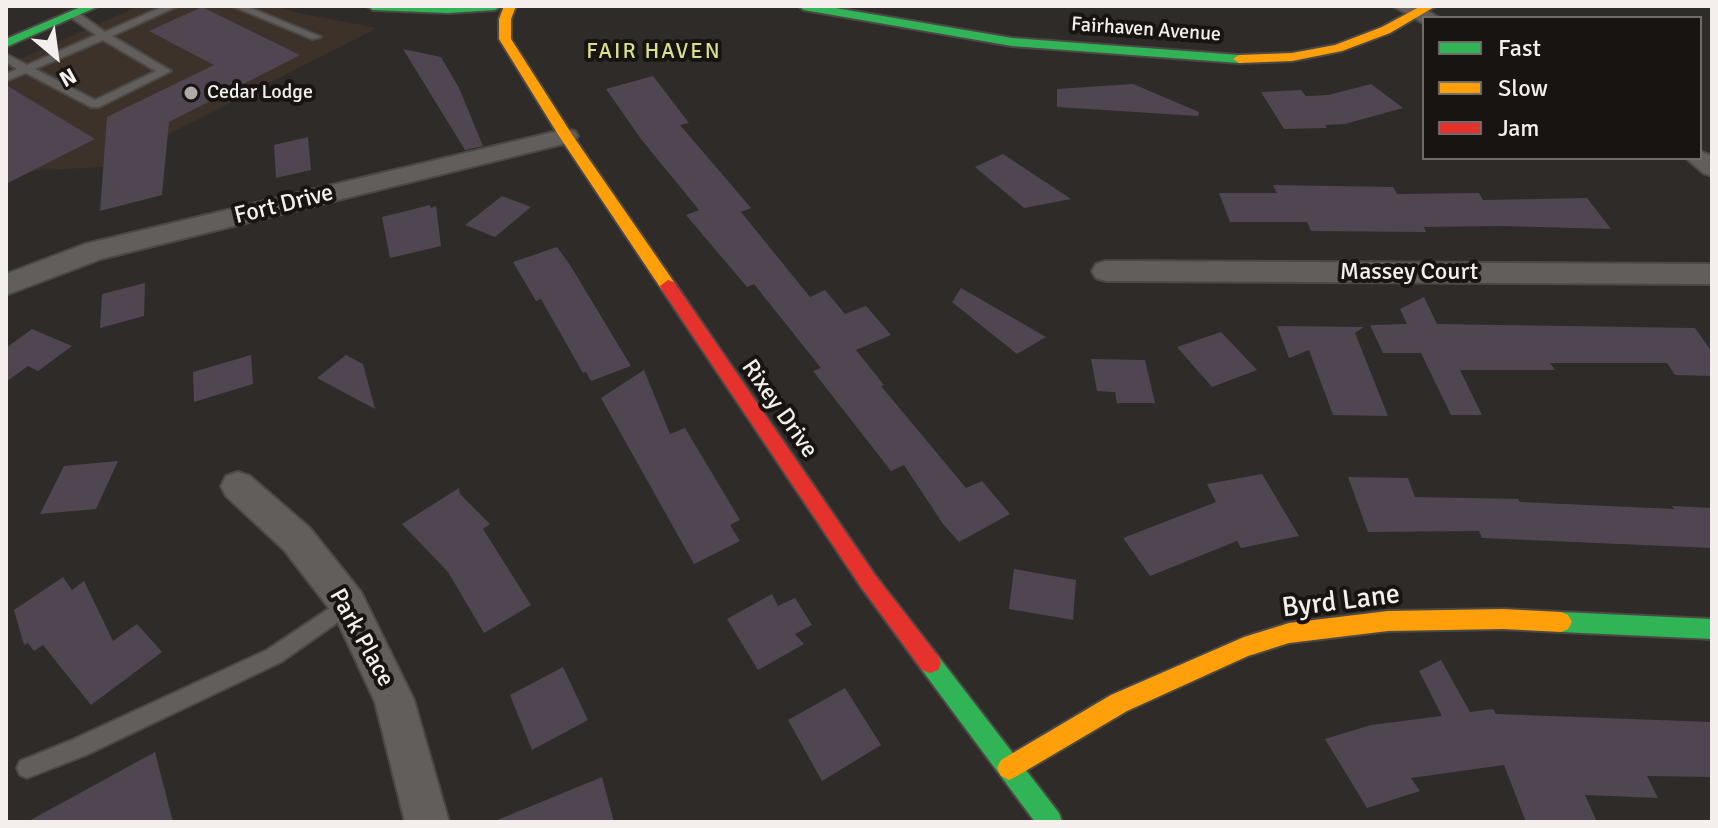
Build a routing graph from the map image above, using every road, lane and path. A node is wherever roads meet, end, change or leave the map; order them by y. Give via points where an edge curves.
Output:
1 (93, 6) edge
2 (173, 6) edge
3 (237, 6) edge
4 (373, 6) edge
5 (495, 6) edge
6 (510, 6) edge
7 (804, 6) edge
8 (449, 8) edge
9 (1419, 11) edge
10 (73, 14) junction
11 (104, 36) junction
12 (316, 37) dead end
13 (6, 43) edge
14 (6, 57) edge
15 (26, 69) junction
16 (6, 78) edge
17 (566, 136) junction
18 (1106, 271) dead end
19 (1712, 274) edge
20 (6, 285) edge
21 (238, 486) dead end
22 (348, 604) junction
23 (1712, 629) edge
24 (27, 768) dead end
25 (1009, 768) junction
26 (427, 822) edge
27 (1050, 822) edge

1 - 10 main road
2 - 11 lane
3 - 12 lane
4 - 8 main road
5 - 8 main road
6 - 17 main road, Rixey Drive via 505,39
7 - 9 main road, Fairhaven Avenue via 1012,42 1240,59 1338,48
10 - 11 lane
10 - 13 main road
11 - 15 lane
11 - 15 lane via 165,71 95,105
14 - 15 lane
15 - 16 lane
17 - 20 street, Fort Drive via 95,251
17 - 25 main road, Rixey Drive via 868,581
18 - 19 street, Massey Court
21 - 22 street, Park Place via 297,539
22 - 24 lane via 274,656
22 - 26 street, Park Place via 394,700
23 - 25 main road, Byrd Lane via 1489,619 1388,621 1289,633 1244,647 1119,703
25 - 27 main road, Rixey Drive

